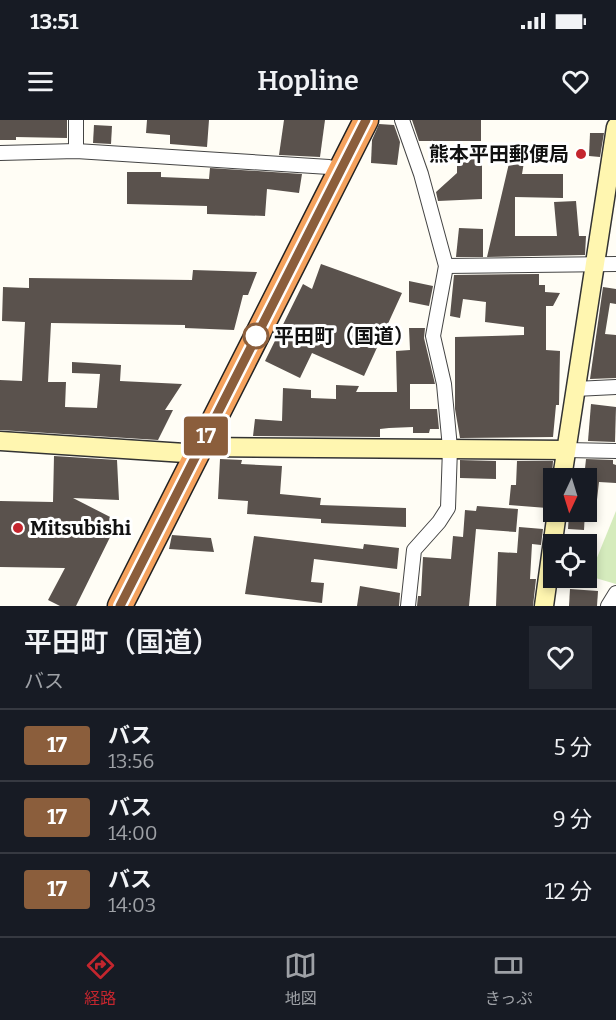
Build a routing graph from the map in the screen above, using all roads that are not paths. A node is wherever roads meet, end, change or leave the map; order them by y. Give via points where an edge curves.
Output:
1 (76, 120) edge
2 (351, 120) edge
3 (366, 120) edge
4 (402, 120) edge
5 (616, 127) edge
6 (76, 151) junction
7 (0, 153) edge
8 (329, 166) junction
9 (594, 263) junction
10 (616, 264) edge
11 (446, 266) junction
12 (616, 387) edge
13 (575, 389) junction
14 (0, 441) edge
15 (450, 448) junction
16 (193, 450) junction
17 (566, 450) junction
18 (616, 451) edge
19 (563, 468) edge
20 (556, 522) edge
21 (616, 593) edge
22 (107, 606) edge
23 (120, 606) edge
24 (408, 606) edge
25 (544, 606) edge
26 (608, 606) edge

1 - 6 street
2 - 8 highway
3 - 16 highway
4 - 11 street
5 - 9 street
6 - 7 street
6 - 8 street
8 - 16 highway
9 - 10 street
9 - 11 street
9 - 13 street
11 - 15 street via 433,336 444,384
12 - 13 street
13 - 17 street
14 - 16 street
15 - 16 street
15 - 17 street
15 - 24 street via 448,508 414,550
16 - 22 highway
16 - 23 highway
17 - 18 street
17 - 19 street
20 - 25 street
21 - 26 street

